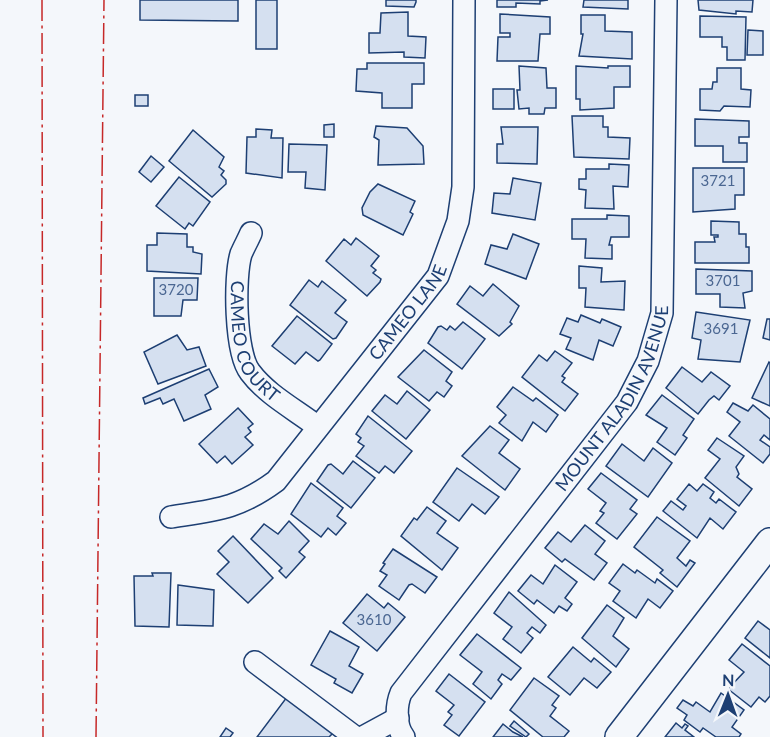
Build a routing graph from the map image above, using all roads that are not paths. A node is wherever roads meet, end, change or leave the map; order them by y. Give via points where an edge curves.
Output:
1 (464, 0) edge
2 (666, 0) edge
3 (251, 233) dead end
4 (318, 427) junction
5 (171, 517) dead end
6 (770, 542) edge
7 (255, 662) dead end
8 (401, 727) edge
9 (355, 737) edge
10 (363, 737) edge
11 (619, 737) edge

1 - 4 street, CAMEO LANE via 463,187 459,221 438,276
2 - 8 street, MOUNT ALADIN AVENUE via 662,312 648,361 627,402 401,693 397,704
3 - 4 street, CAMEO COURT via 241,256 237,327 241,352 249,371 264,387
4 - 5 street, CAMEO LANE via 276,481 254,497 228,508
6 - 11 main road
7 - 9 street
8 - 10 street

